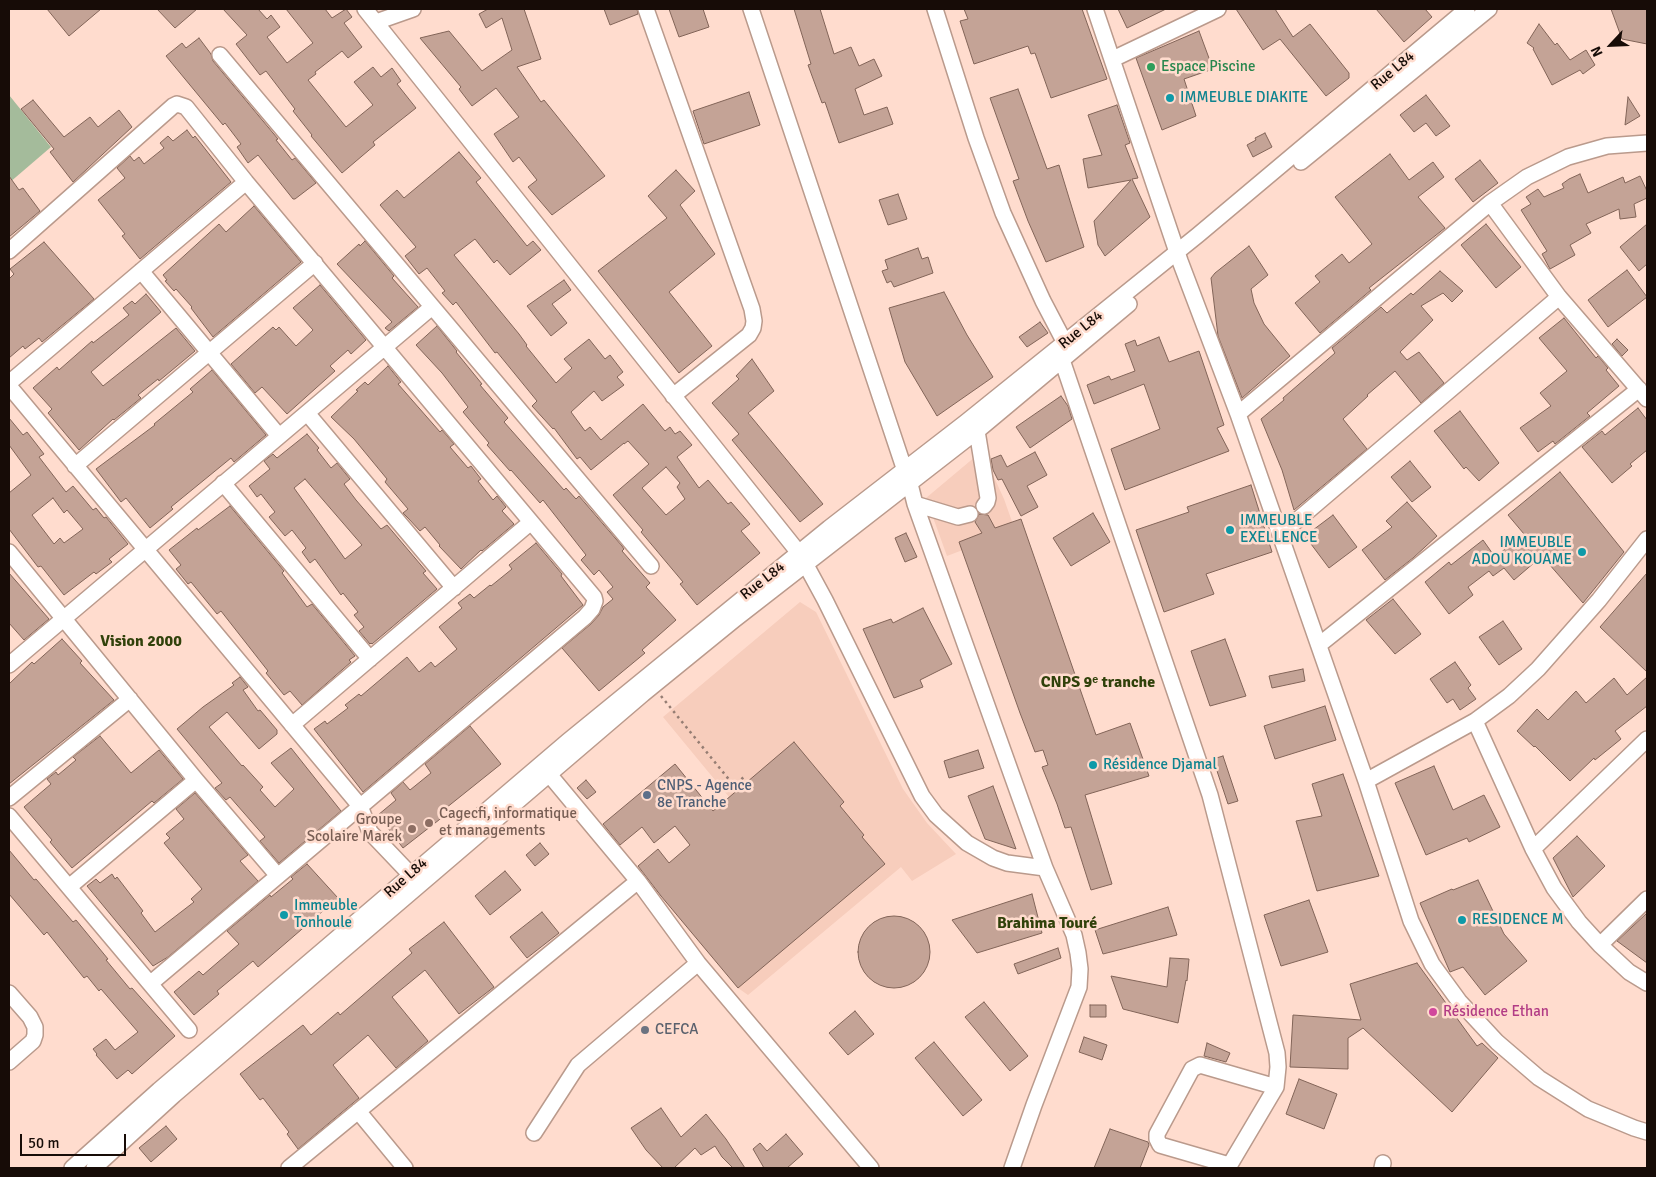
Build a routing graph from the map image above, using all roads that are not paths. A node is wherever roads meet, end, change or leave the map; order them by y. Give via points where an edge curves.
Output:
1 (365, 9) edge
2 (413, 9) edge
3 (646, 9) edge
4 (751, 9) edge
5 (935, 9) edge
6 (1096, 9) edge
7 (1218, 9) edge
8 (1467, 9) edge
9 (1489, 9) edge
10 (376, 22) junction
11 (220, 55) dead end
12 (1113, 59) junction
13 (1647, 143) edge
14 (246, 182) junction
15 (1490, 203) junction
16 (9, 251) edge
17 (1178, 256) junction
18 (315, 263) junction
19 (141, 271) junction
20 (1560, 296) junction
21 (432, 307) junction
22 (1065, 343) junction
23 (384, 347) junction
24 (210, 352) junction
25 (1062, 360) junction
26 (9, 385) edge
27 (1643, 394) edge
28 (673, 396) junction
29 (307, 413) junction
30 (1238, 414) junction
31 (977, 431) junction
32 (279, 436) junction
33 (76, 466) junction
34 (907, 477) junction
35 (223, 483) junction
36 (916, 504) junction
37 (531, 522) junction
38 (1280, 534) junction
39 (1647, 539) edge
40 (145, 550) junction
41 (9, 552) edge
42 (802, 559) junction
43 (651, 566) dead end
44 (454, 588) junction
45 (65, 618) junction
46 (1319, 645) junction
47 (370, 659) junction
48 (9, 665) edge
49 (130, 699) junction
50 (1475, 721) junction
51 (292, 725) junction
52 (1647, 739) edge
53 (545, 770) junction
54 (196, 780) junction
55 (1366, 781) junction
56 (9, 798) edge
57 (361, 809) junction
58 (9, 816) edge
59 (1533, 849) junction
60 (1045, 868) junction
61 (413, 872) junction
62 (278, 876) junction
63 (638, 881) junction
64 (69, 887) junction
65 (1647, 899) edge
66 (1600, 945) junction
67 (698, 963) junction
68 (1647, 983) edge
69 (151, 984) junction
70 (9, 993) edge
71 (189, 1030) dead end
72 (9, 1062) edge
73 (1276, 1086) junction
74 (358, 1111) junction
75 (1647, 1132) edge
76 (534, 1133) dead end
77 (1228, 1167) edge
78 (72, 1168) edge
79 (94, 1168) edge
80 (289, 1168) edge
81 (406, 1168) edge
82 (871, 1168) edge
83 (1012, 1168) edge

1 - 10 street
2 - 10 street
3 - 28 street via 754,321 749,335
4 - 34 street
5 - 22 street via 1003,213 1042,301
6 - 12 street
7 - 12 street
8 - 17 street, Rue L84
9 - 17 street, Rue L84
10 - 28 street
11 - 21 street
12 - 17 street
13 - 15 street via 1607,146 1568,157 1527,177
14 - 16 street via 188,109 177,104
14 - 18 street
14 - 19 street
15 - 20 street
15 - 30 street
17 - 22 street, Rue L84
17 - 25 street, Rue L84
17 - 30 street
18 - 23 street
18 - 24 street
19 - 24 street
19 - 26 street
20 - 27 street
20 - 38 street
21 - 23 street
21 - 43 street
22 - 34 street, Rue L84
23 - 29 street
23 - 37 street
24 - 32 street
24 - 33 street
25 - 31 street, Rue L84
25 - 73 street via 1210,795 1277,1053
26 - 33 street
27 - 46 street
28 - 42 street
29 - 32 street
29 - 44 street
30 - 38 street
31 - 34 street, Rue L84
31 - 36 street via 987,502 977,510 958,517
32 - 35 street
33 - 40 street
34 - 36 street
34 - 42 street, Rue L84
35 - 40 street
35 - 47 street
36 - 60 street
37 - 44 street
37 - 57 street via 594,597 592,609
38 - 46 street
39 - 50 street via 1538,669
40 - 45 street
40 - 51 street
41 - 45 street
42 - 53 street, Rue L84 via 653,687
42 - 53 street, Rue L84 via 729,608
42 - 60 street via 922,796 936,815 967,843 993,858
44 - 47 street
45 - 48 street
45 - 49 street
46 - 55 street
47 - 51 street
49 - 54 street
49 - 56 street
50 - 55 street
50 - 59 street
51 - 57 street
52 - 59 street
53 - 61 street, Rue L84
53 - 63 street
53 - 79 street, Rue L84
54 - 62 street
54 - 64 street
55 - 75 street via 1411,921 1432,964 1459,1001 1497,1042 1539,1078 1588,1109
57 - 61 street
57 - 62 street
58 - 64 street
59 - 66 street via 1554,888
60 - 83 street via 1074,935 1080,969 1079,987
61 - 78 street, Rue L84
62 - 69 street
63 - 67 street
63 - 74 street
64 - 69 street
65 - 66 street
66 - 68 street via 1629,972
67 - 76 street via 578,1064
67 - 82 street
69 - 71 street
70 - 72 street via 35,1027 33,1041
73 - 77 street
73 - 77 street via 1200,1065 1192,1069 1157,1139 1160,1144
74 - 80 street
74 - 81 street

